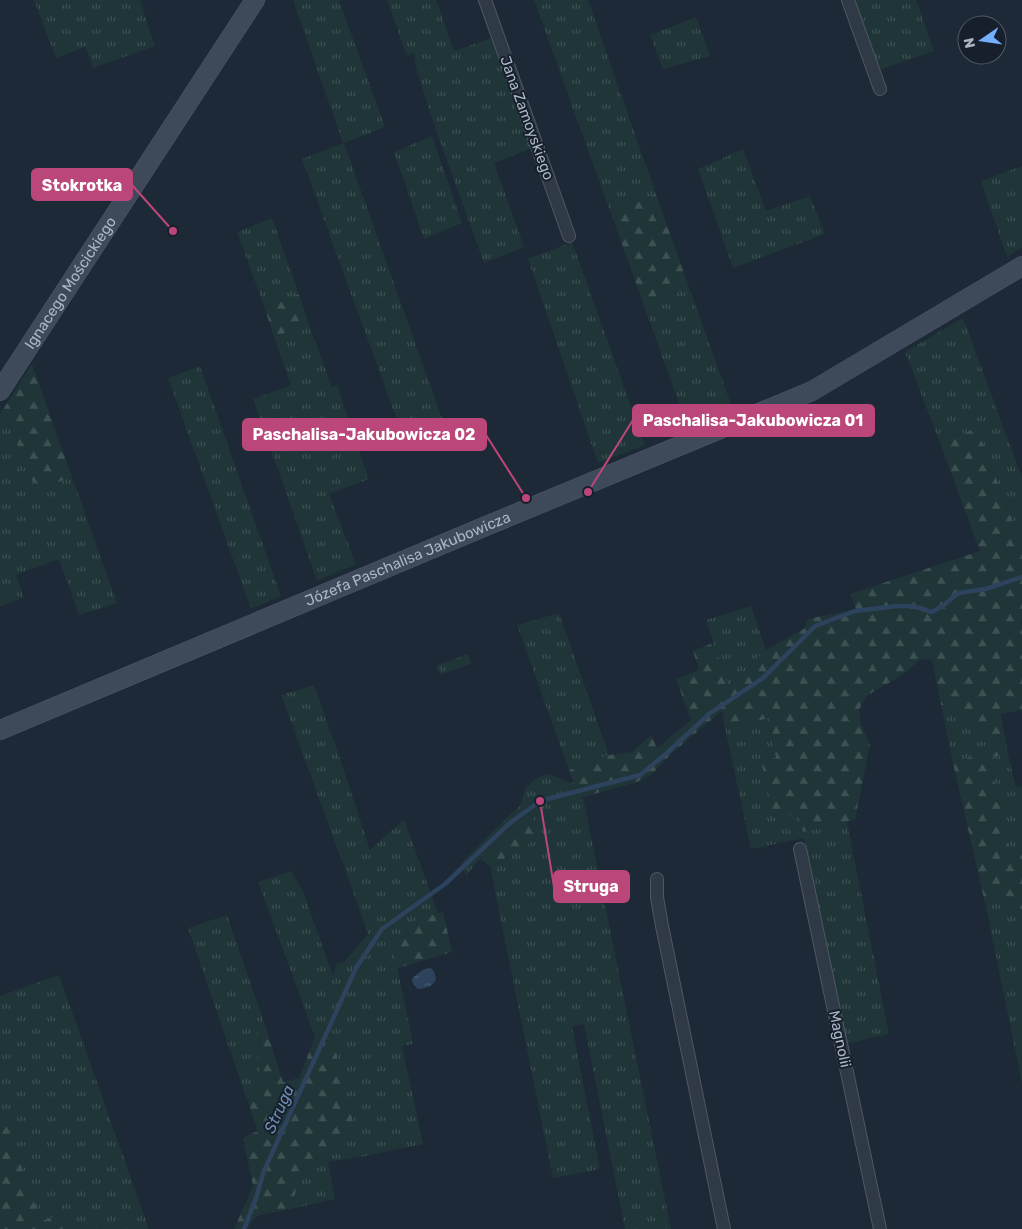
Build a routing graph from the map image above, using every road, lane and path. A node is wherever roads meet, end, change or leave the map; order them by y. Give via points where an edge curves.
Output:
1 (255, 0) edge
2 (485, 0) edge
3 (848, 0) edge
4 (880, 89) dead end
5 (569, 236) dead end
6 (1022, 266) edge
7 (0, 391) edge
8 (0, 730) edge
9 (800, 849) dead end
10 (658, 878) dead end
11 (724, 1229) edge
12 (880, 1229) edge

1 - 7 street, Ignacego Mościckiego
2 - 5 street, Jana Zamoyskiego
3 - 4 street
6 - 8 street, Józefa Paschalisa Jakubowicza via 812,391
9 - 12 street, Magnolii
10 - 11 street via 657,897 662,926

